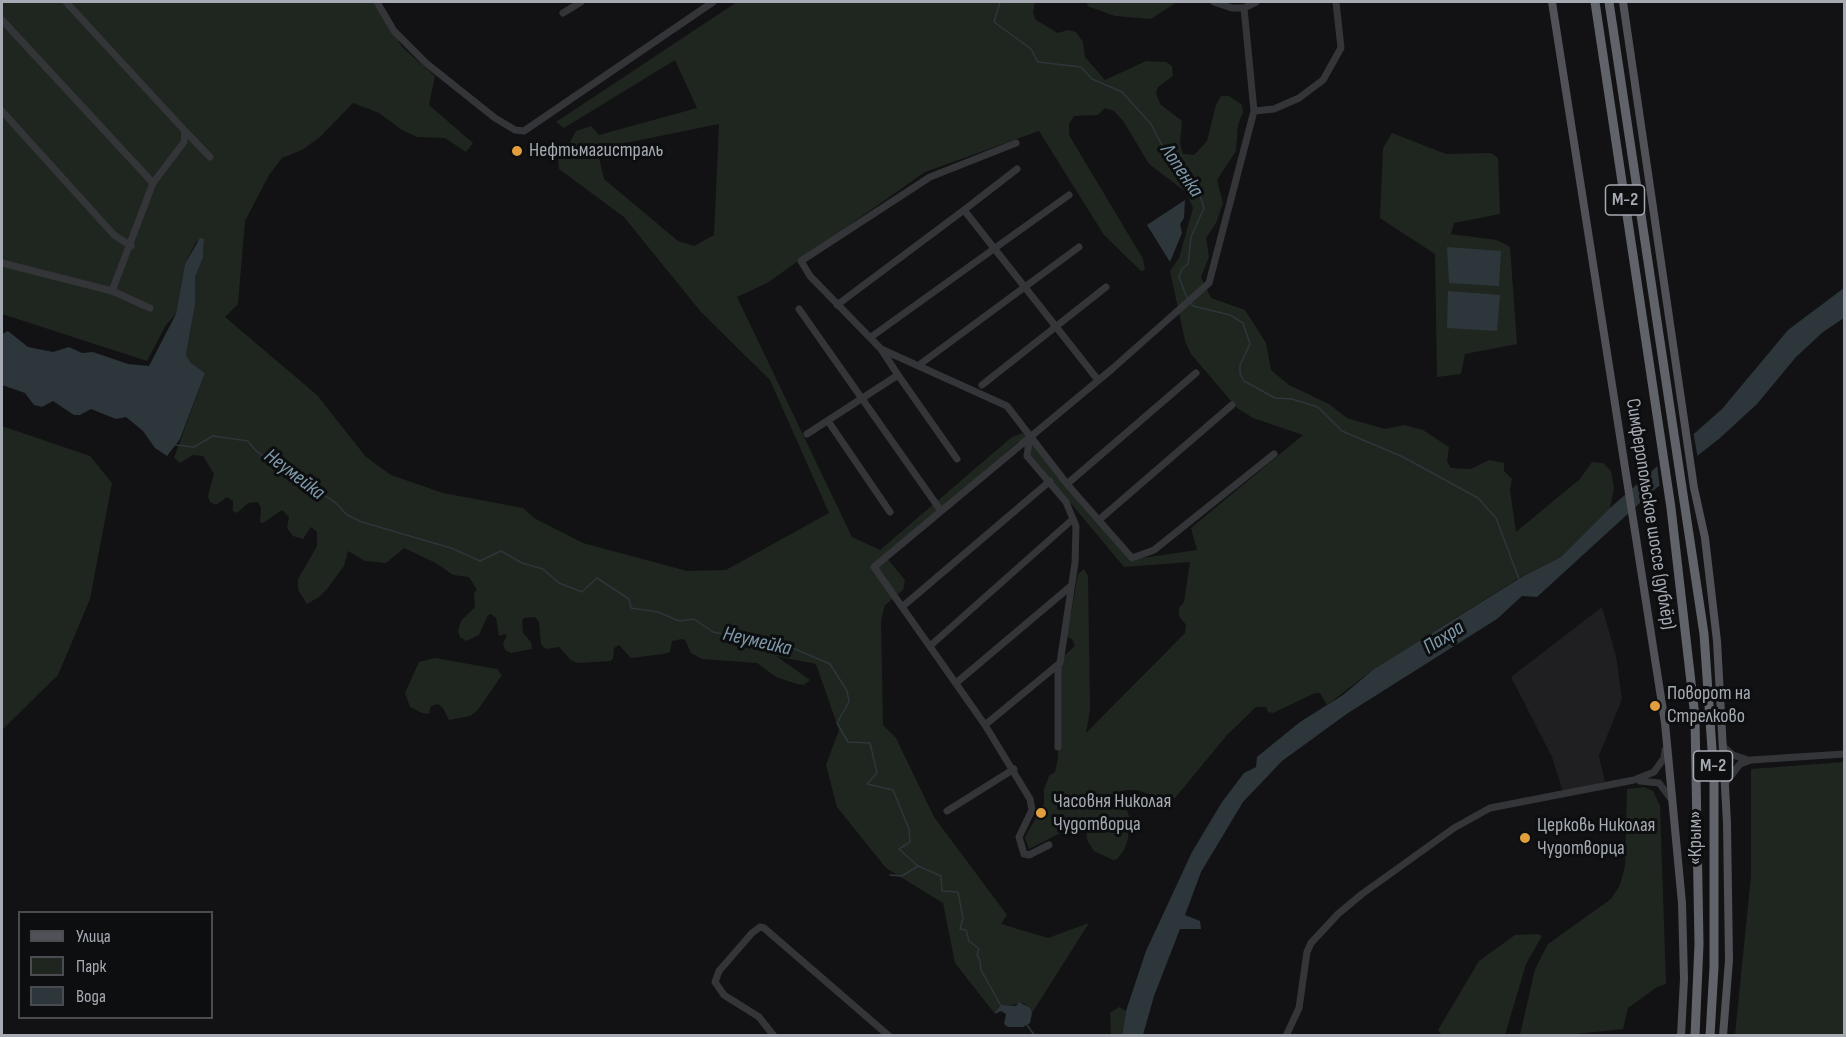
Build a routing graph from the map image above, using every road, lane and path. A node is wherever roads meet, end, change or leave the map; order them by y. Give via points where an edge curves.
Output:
1 (66, 2) edge
2 (377, 2) edge
3 (580, 2) edge
4 (713, 2) edge
5 (1215, 2) edge
6 (1256, 2) edge
7 (1336, 2) edge
8 (1552, 2) edge
9 (1595, 2) edge
10 (1609, 2) edge
11 (1623, 2) edge
12 (1244, 8) junction
13 (563, 13) dead end
14 (2, 20) edge
15 (2, 111) edge
16 (1254, 111) junction
17 (185, 131) junction
18 (1016, 143) dead end
19 (210, 157) dead end
20 (1017, 169) dead end
21 (153, 183) junction
22 (1069, 195) dead end
23 (964, 210) junction
24 (131, 246) junction
25 (1079, 247) dead end
26 (994, 248) junction
27 (2, 263) edge
28 (1024, 286) junction
29 (1106, 287) dead end
30 (112, 291) junction
31 (837, 304) junction
32 (150, 308) dead end
33 (799, 309) dead end
34 (1055, 325) junction
35 (871, 337) junction
36 (881, 349) junction
37 (919, 365) junction
38 (1196, 373) dead end
39 (898, 375) junction
40 (1098, 380) junction
41 (982, 385) dead end
42 (861, 401) junction
43 (1232, 405) dead end
44 (828, 421) junction
45 (807, 434) dead end
46 (1030, 436) junction
47 (1274, 454) dead end
48 (957, 459) dead end
49 (1050, 481) junction
50 (1068, 484) junction
51 (941, 511) junction
52 (890, 512) dead end
53 (1073, 519) junction
54 (1100, 519) junction
55 (1071, 585) junction
56 (902, 607) junction
57 (930, 646) junction
58 (1058, 665) junction
59 (956, 683) junction
60 (985, 725) junction
61 (1666, 731) junction
62 (1058, 747) dead end
63 (1724, 747) junction
64 (1845, 754) edge
65 (1751, 760) junction
66 (1014, 769) junction
67 (1634, 780) junction
68 (1726, 782) junction
69 (1674, 805) junction
70 (947, 811) dead end
71 (1049, 844) dead end
72 (774, 1035) edge
73 (889, 1035) edge
74 (1286, 1035) edge
75 (1681, 1035) edge
76 (1695, 1035) edge
77 (1710, 1035) edge
78 (1723, 1035) edge

1 - 17 street
2 - 4 street via 394,31 426,63 495,118 524,131
3 - 13 street
5 - 12 street
6 - 12 street
7 - 16 street via 1341,48 1323,81 1299,99 1274,109
8 - 61 main road, Симферопольское шоссе (дублёр)
9 - 76 highway, «Крым» / М-2 via 1671,508 1695,717 1699,944
10 - 77 highway, «Крым» / М-2 via 1704,634 1714,844
11 - 63 main road via 1710,581
12 - 16 street
14 - 21 street
15 - 24 street via 114,235
16 - 40 street via 1209,283
17 - 19 street
17 - 21 street via 184,142
18 - 31 street via 930,177 801,261
20 - 23 street
21 - 24 street
22 - 26 street
23 - 26 street
23 - 31 street
24 - 30 street
25 - 28 street
26 - 28 street
26 - 35 street
27 - 30 street
28 - 34 street
28 - 37 street
29 - 34 street
30 - 32 street
31 - 35 street
33 - 42 street
34 - 40 street
34 - 41 street
35 - 36 street
36 - 37 street
36 - 39 street
37 - 46 street via 1006,406
38 - 50 street
39 - 42 street
39 - 48 street
40 - 46 street
42 - 44 street
42 - 51 street
43 - 54 street
44 - 45 street
44 - 52 street
46 - 49 street via 1027,456
46 - 50 street
46 - 51 street
47 - 54 street via 1154,550 1132,558
49 - 53 street
49 - 56 street
50 - 54 street
51 - 56 street via 874,567
53 - 55 street via 1076,563
53 - 57 street
55 - 58 street
55 - 59 street
56 - 57 street
57 - 59 street
58 - 60 street
58 - 62 street
59 - 60 street
60 - 66 street
61 - 67 street via 1664,758 1659,766
61 - 69 main road, Симферопольское шоссе (дублёр)
63 - 65 street via 1733,755
63 - 68 main road
64 - 65 street
65 - 68 street via 1740,764
66 - 70 street
66 - 71 street via 1033,804 1019,837 1024,854
67 - 69 street via 1659,783
67 - 74 street via 1490,808 1454,828 1362,894 1311,943 1299,1008
68 - 78 main road via 1729,960
69 - 75 main road, Симферопольское шоссе (дублёр) via 1682,903
72 - 73 street via 759,1017 724,995 715,982 719,971 760,927

